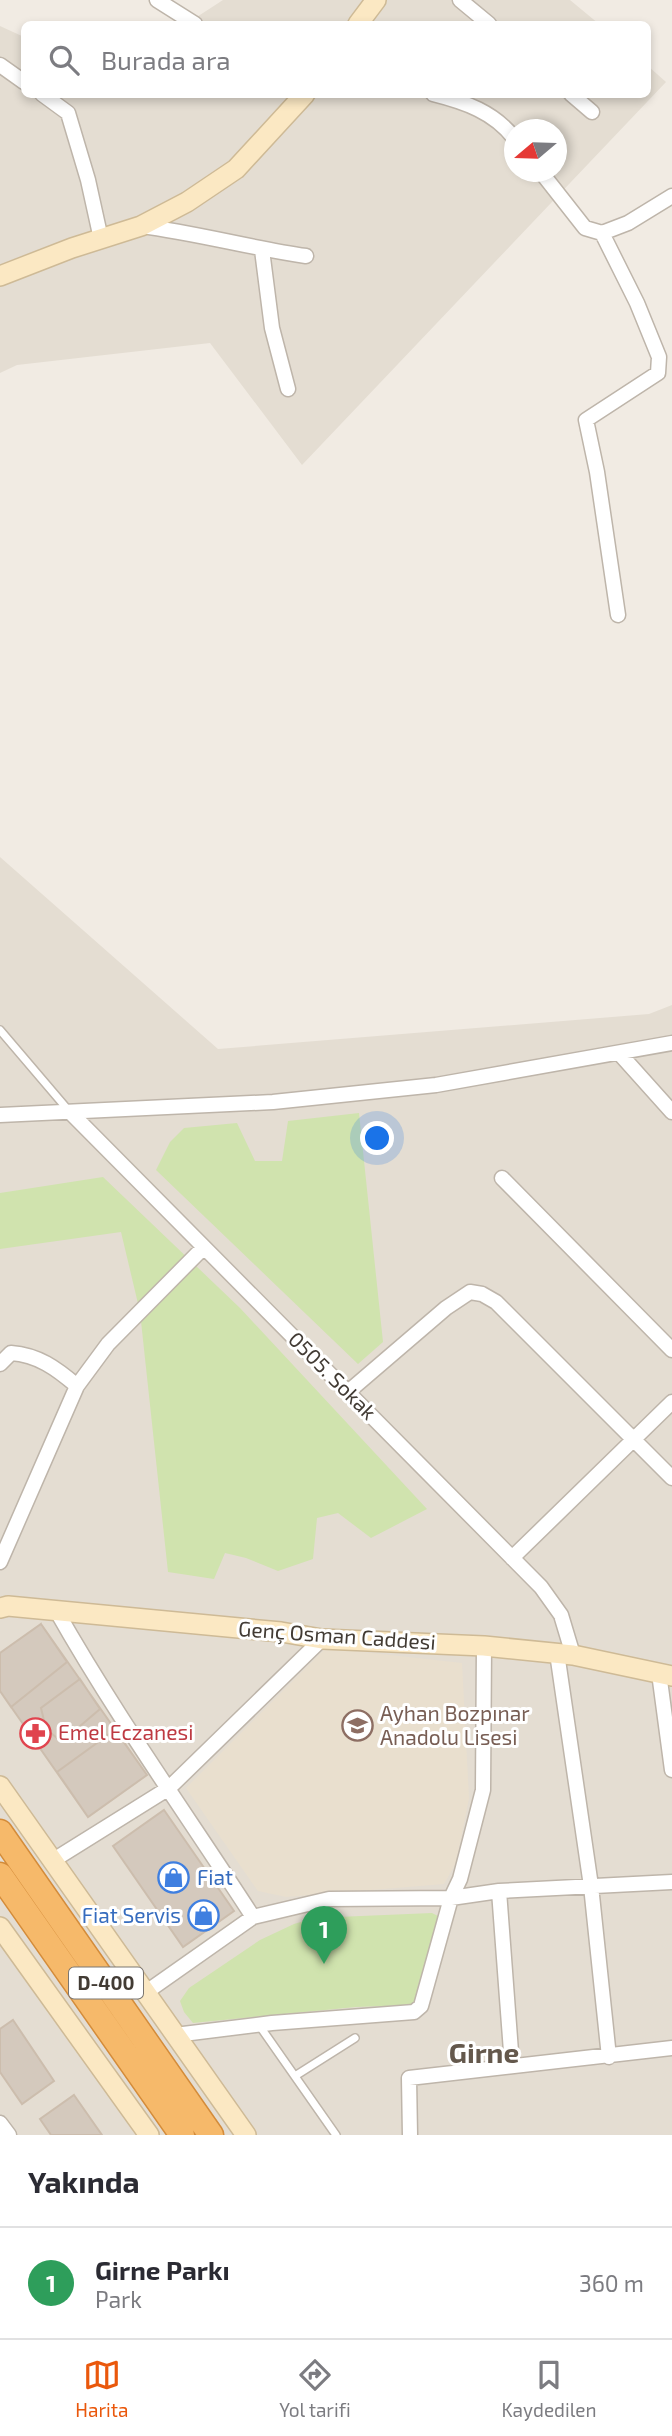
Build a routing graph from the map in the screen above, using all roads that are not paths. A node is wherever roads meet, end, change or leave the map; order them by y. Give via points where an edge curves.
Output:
1 (157, 0) edge
2 (376, 0) edge
3 (460, 0) edge
4 (190, 21) edge
5 (360, 21) edge
6 (485, 21) edge
7 (0, 65) edge
8 (21, 80) edge
9 (47, 98) edge
10 (301, 98) edge
11 (448, 98) edge
12 (576, 98) edge
13 (592, 112) dead end
14 (504, 126) edge
15 (549, 182) edge
16 (672, 196) edge
17 (141, 226) junction
18 (602, 233) junction
19 (101, 239) junction
20 (262, 250) junction
21 (306, 256) dead end
22 (0, 276) edge
23 (288, 389) dead end
24 (618, 615) dead end
25 (0, 1030) edge
26 (672, 1044) edge
27 (620, 1054) junction
28 (70, 1111) junction
29 (672, 1112) edge
30 (0, 1115) edge
31 (502, 1178) dead end
32 (204, 1247) junction
33 (672, 1350) edge
34 (0, 1364) edge
35 (77, 1386) junction
36 (348, 1392) junction
37 (672, 1402) edge
38 (633, 1438) junction
39 (672, 1478) edge
40 (512, 1558) junction
41 (0, 1562) edge
42 (0, 1608) edge
43 (56, 1610) junction
44 (322, 1639) junction
45 (484, 1646) junction
46 (565, 1654) junction
47 (666, 1674) edge
48 (672, 1770) edge
49 (0, 1786) edge
50 (169, 1788) junction
51 (0, 1832) edge
52 (52, 1861) junction
53 (0, 1875) edge
54 (672, 1882) edge
55 (591, 1886) junction
56 (499, 1891) junction
57 (451, 1898) junction
58 (253, 1917) junction
59 (0, 1927) edge
60 (145, 1993) junction
61 (259, 2025) junction
62 (175, 2035) junction
63 (355, 2038) dead end
64 (672, 2048) edge
65 (609, 2057) junction
66 (512, 2065) junction
67 (295, 2076) junction
68 (0, 2123) edge
69 (9, 2135) edge
70 (149, 2135) edge
71 (182, 2135) edge
72 (211, 2135) edge
73 (246, 2135) edge
74 (336, 2135) edge
75 (410, 2135) edge

1 - 4 street
2 - 5 street
3 - 6 street
7 - 8 street
9 - 19 street via 68,113
10 - 17 street via 236,169
11 - 14 street via 489,114
12 - 13 street
15 - 18 street via 585,228
16 - 18 street
17 - 19 street
17 - 20 street
18 - 24 street via 659,356 659,373 586,420
19 - 22 street
20 - 21 street
20 - 23 street via 272,328
25 - 28 lane
26 - 27 street
27 - 28 street via 436,1085 273,1102
27 - 29 street
28 - 30 street
28 - 32 street, 0505. Sokak
31 - 33 street
32 - 35 street via 108,1344
32 - 36 street, 0505. Sokak
34 - 35 street via 11,1353 28,1354 55,1366
35 - 41 street
36 - 38 street via 470,1292 496,1302
36 - 40 street, 0505. Sokak
37 - 38 street
38 - 39 street
38 - 40 street
40 - 46 street, 0505. Sokak via 561,1615
42 - 43 street, Genç Osman Caddesi
43 - 44 street, Genç Osman Caddesi
43 - 50 street
44 - 45 street, Genç Osman Caddesi
44 - 50 street
45 - 46 street, Genç Osman Caddesi
45 - 57 street via 483,1790
46 - 47 street, Genç Osman Caddesi
46 - 55 street, 0505. Sokak
47 - 48 street
49 - 52 street
50 - 52 street
50 - 58 street
51 - 72 highway, D-400
52 - 60 street
53 - 71 highway, D-400
54 - 55 street
55 - 56 street
55 - 65 street, 0505. Sokak
56 - 57 street
56 - 66 street
57 - 58 street via 329,1899
57 - 61 street via 421,2006 414,2012
58 - 60 street
59 - 70 street
60 - 62 street
61 - 62 street
61 - 67 lane
62 - 73 street
63 - 67 lane
64 - 65 street
65 - 66 street
66 - 75 street via 409,2078
67 - 74 lane
68 - 69 street

